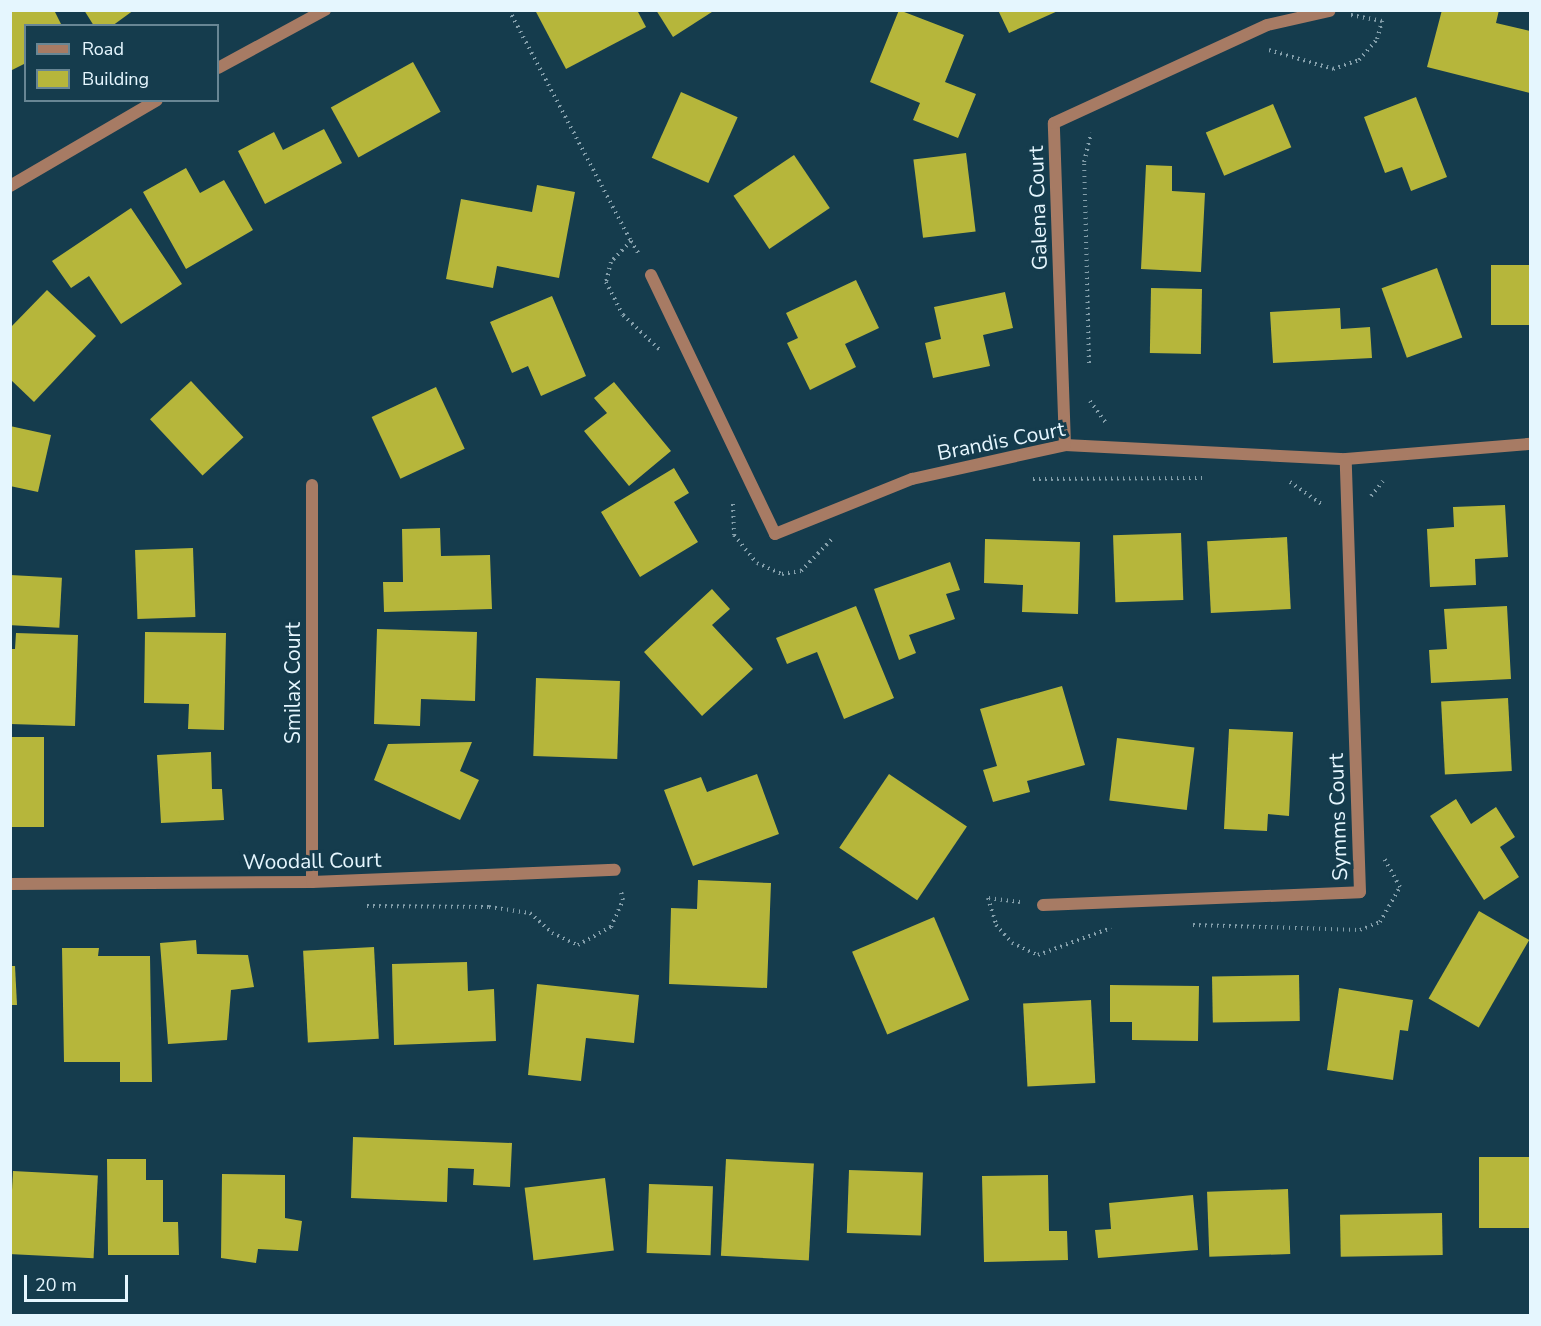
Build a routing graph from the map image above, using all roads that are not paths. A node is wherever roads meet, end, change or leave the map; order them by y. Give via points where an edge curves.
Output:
1 (325, 10) edge
2 (1329, 11) edge
3 (219, 67) edge
4 (154, 102) edge
5 (10, 186) edge
6 (651, 275) dead end
7 (1530, 444) edge
8 (1065, 445) junction
9 (1346, 459) junction
10 (312, 485) dead end
11 (615, 870) road end
12 (312, 882) junction
13 (10, 884) edge
14 (1043, 905) road end

1 - 3 street
2 - 8 street, Galena Court via 1267,25 1054,123
4 - 5 street
6 - 8 street, Brandis Court via 775,534 912,480
7 - 9 street, Brandis Court
8 - 9 street, Brandis Court
9 - 14 street, Symms Court via 1360,892
10 - 12 street, Smilax Court
11 - 12 street, Woodall Court
12 - 13 street, Woodall Court

